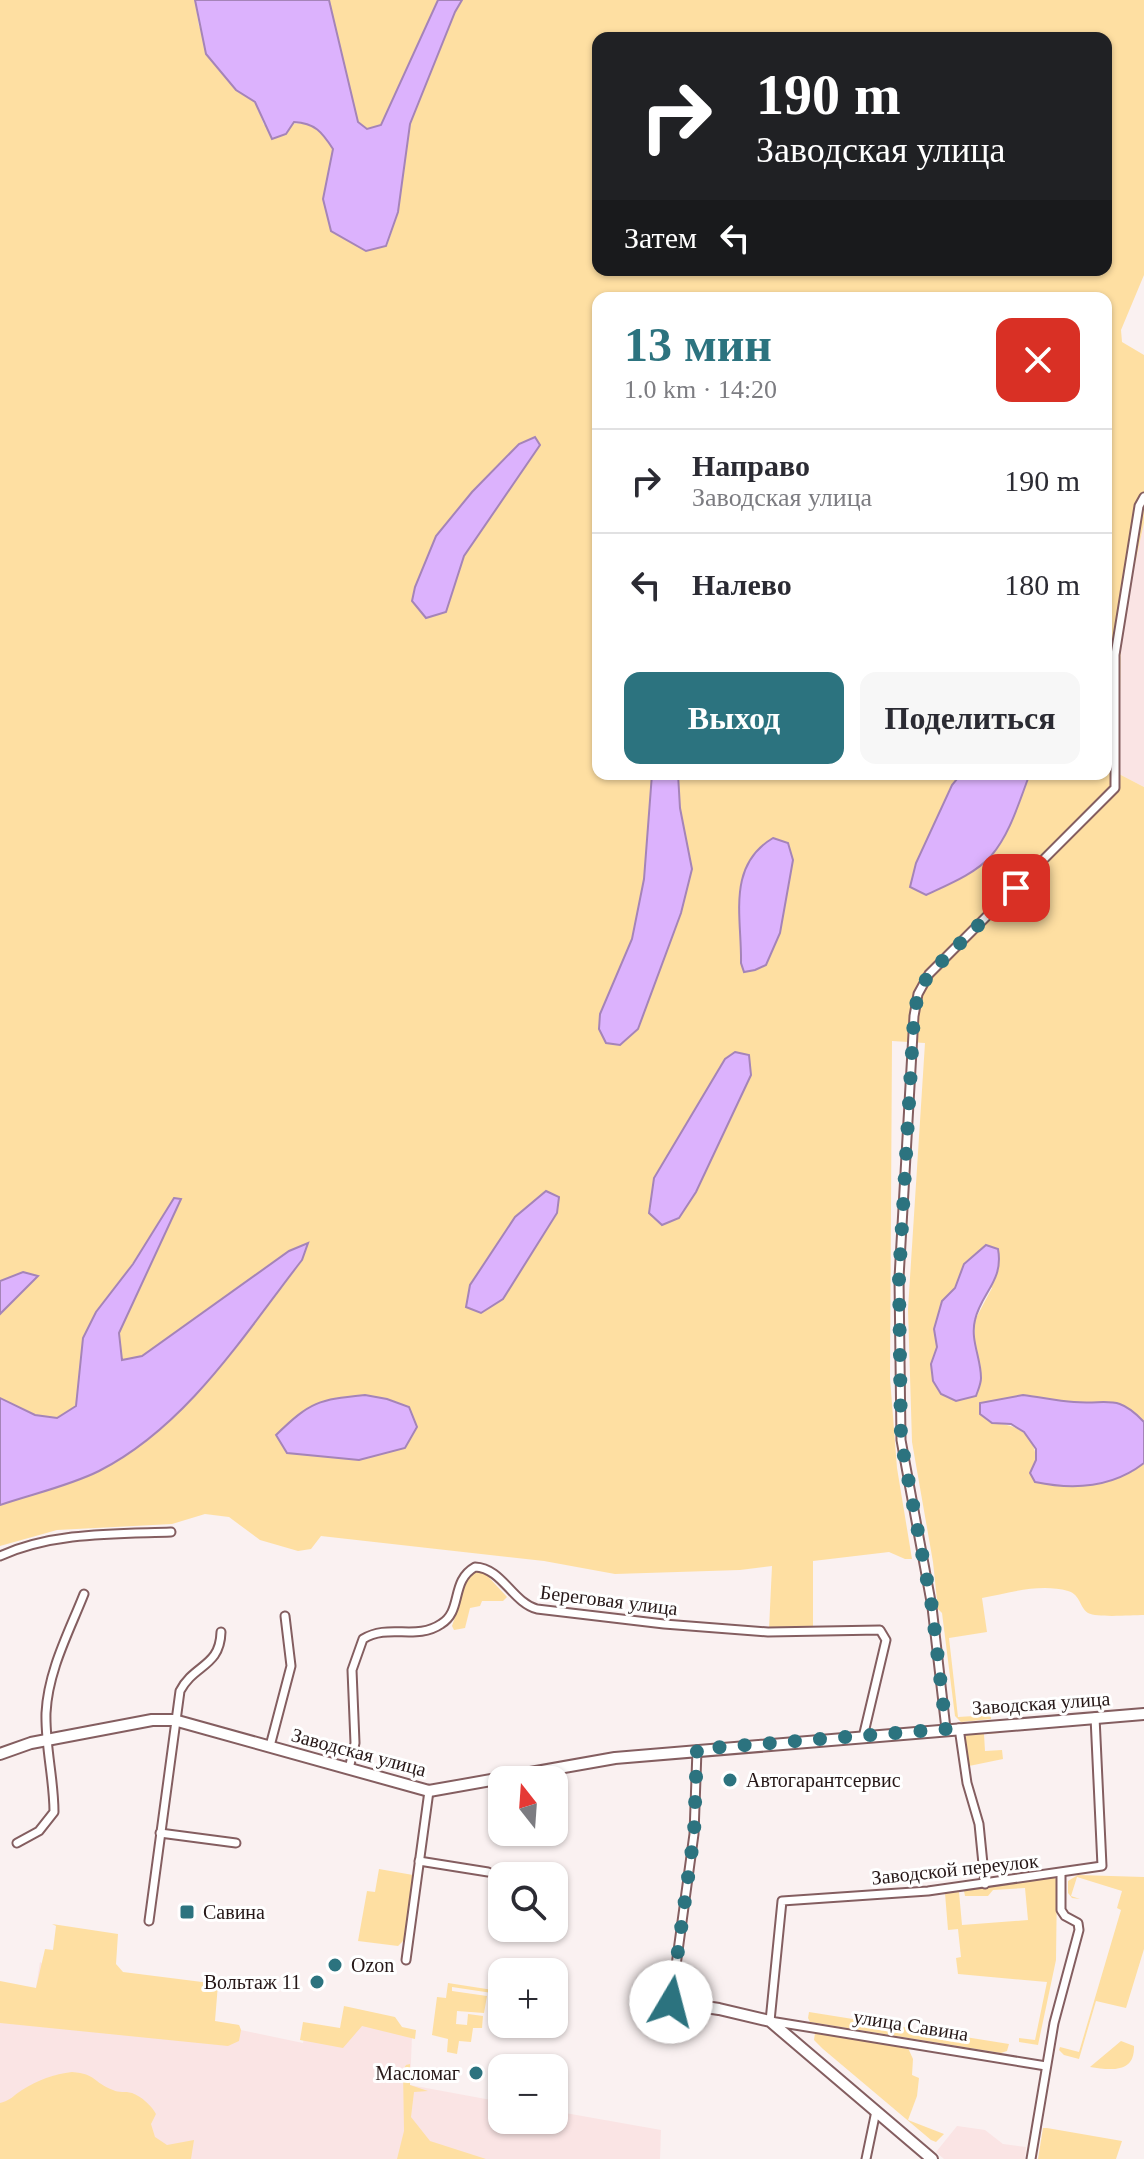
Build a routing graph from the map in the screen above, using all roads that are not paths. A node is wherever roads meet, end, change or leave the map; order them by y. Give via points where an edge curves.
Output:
1 (1144, 497) edge
2 (171, 1532) dead end
3 (0, 1556) edge
4 (84, 1594) dead end
5 (285, 1616) dead end
6 (221, 1632) dead end
7 (1144, 1714) edge
8 (1095, 1717) junction
9 (174, 1720) junction
10 (959, 1728) junction
11 (946, 1729) junction
12 (863, 1737) junction
13 (48, 1739) junction
14 (270, 1746) junction
15 (697, 1749) junction
16 (0, 1754) edge
17 (349, 1769) junction
18 (429, 1791) junction
19 (160, 1833) junction
20 (17, 1843) dead end
21 (236, 1843) dead end
22 (419, 1861) junction
23 (488, 1872) dead end
24 (1061, 1873) junction
25 (985, 1884) junction
26 (149, 1921) dead end
27 (406, 1960) dead end
28 (644, 1998) dead end
29 (671, 2002) junction
30 (770, 2021) junction
31 (1046, 2066) junction
32 (876, 2111) junction
33 (866, 2159) edge
34 (932, 2159) edge
35 (1031, 2159) edge

1 - 11 street via 1115,655 1115,788 929,974 914,1016 899,1278 901,1440 932,1607
2 - 3 street via 55,1539
4 - 13 street via 48,1693
5 - 14 street via 291,1666
6 - 9 street via 218,1652 184,1682
7 - 8 street, Заводская улица
8 - 10 street, Заводская улица
8 - 24 street, Заводской переулок via 1102,1866
9 - 13 street, Заводская улица
9 - 14 street, Заводская улица
9 - 19 street
10 - 11 street, Заводская улица
10 - 25 street
11 - 12 street, Заводская улица
12 - 15 street, Заводская улица
12 - 17 street, Береговая улица via 886,1640 880,1630 768,1632 537,1609 525,1605 489,1569 475,1567 461,1579 442,1624 416,1634 393,1630 363,1639 352,1670 355,1743
13 - 16 street, Заводская улица
13 - 20 street via 54,1812 39,1831
14 - 17 street, Заводская улица
15 - 18 street, Заводская улица
15 - 29 street via 694,1834
17 - 18 street, Заводская улица
18 - 22 street
19 - 21 street
19 - 26 street
22 - 23 street
22 - 27 street
24 - 25 street, Заводской переулок
24 - 31 street via 1061,1910 1079,1926
25 - 30 street, Заводской переулок via 782,1901
28 - 29 street, улица Савина
29 - 30 street, улица Савина
30 - 31 street, улица Савина
30 - 32 street, улица Савина
31 - 35 street
32 - 33 street
32 - 34 street, улица Савина

